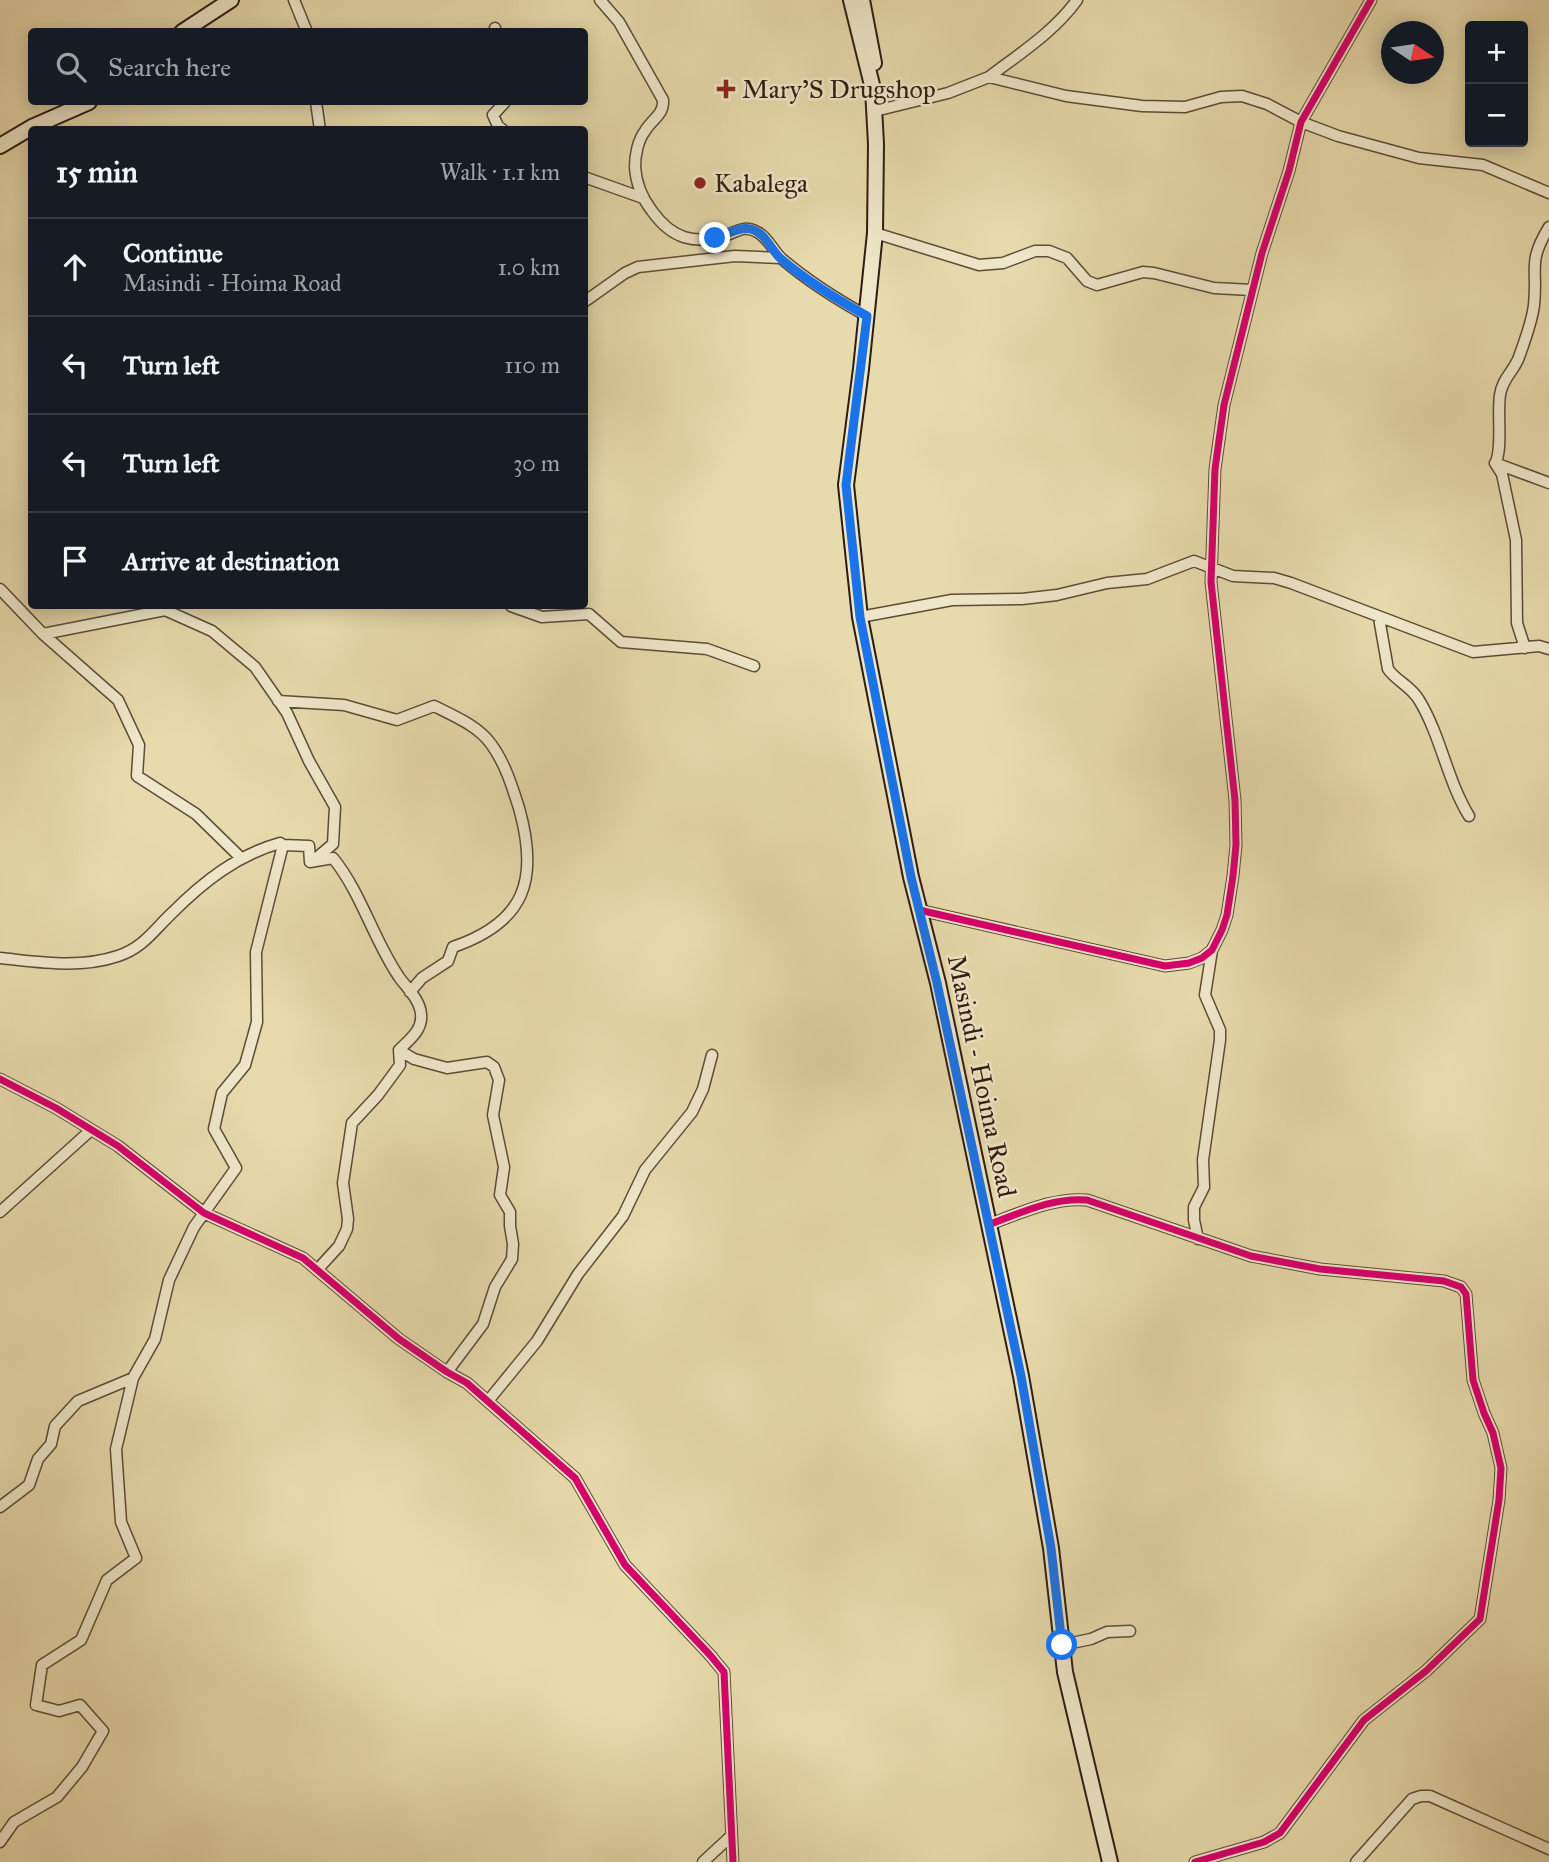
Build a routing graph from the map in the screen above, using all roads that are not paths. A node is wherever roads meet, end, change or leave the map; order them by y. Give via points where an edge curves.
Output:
1 (231, 0) edge
2 (294, 0) edge
3 (600, 0) edge
4 (851, 0) edge
5 (862, 0) edge
6 (1077, 0) edge
7 (1371, 0) edge
8 (188, 28) edge
9 (305, 28) edge
10 (989, 77) junction
11 (873, 89) junction
12 (82, 105) edge
13 (316, 105) edge
14 (502, 105) edge
15 (875, 111) junction
16 (1301, 122) junction
17 (34, 126) edge
18 (319, 126) edge
19 (498, 126) edge
20 (28, 129) edge
21 (0, 146) edge
22 (588, 178) edge
23 (1549, 193) edge
24 (643, 198) junction
25 (1549, 227) edge
26 (875, 233) junction
27 (780, 258) junction
28 (1252, 290) junction
29 (588, 299) edge
30 (867, 316) junction
31 (1495, 463) junction
32 (1549, 483) edge
33 (1211, 568) junction
34 (0, 589) edge
35 (519, 609) edge
36 (860, 617) junction
37 (1379, 618) junction
38 (43, 634) junction
39 (1525, 648) junction
40 (1549, 649) edge
41 (754, 666) dead end
42 (278, 701) junction
43 (1469, 816) dead end
44 (283, 845) junction
45 (241, 858) junction
46 (310, 862) junction
47 (919, 910) junction
48 (1212, 950) junction
49 (0, 958) edge
50 (410, 992) junction
51 (399, 1050) junction
52 (712, 1055) dead end
53 (0, 1079) edge
54 (91, 1130) junction
55 (0, 1212) edge
56 (204, 1213) junction
57 (990, 1224) junction
58 (1198, 1239) junction
59 (318, 1269) junction
60 (447, 1372) junction
61 (133, 1378) junction
62 (488, 1401) junction
63 (0, 1507) edge
64 (1130, 1631) dead end
65 (1062, 1645) junction
66 (731, 1836) junction
67 (0, 1842) edge
68 (1549, 1849) edge
69 (703, 1862) edge
70 (733, 1862) edge
71 (1110, 1862) edge
72 (1195, 1862) edge
73 (1356, 1862) edge

1 - 8 main road
2 - 9 street
3 - 24 street via 619,22 663,100 662,111 644,131 637,150 635,166
4 - 11 main road, Masindi - Hoima Road
5 - 11 main road, Masindi - Hoima Road via 876,77
6 - 10 street via 1042,37
7 - 16 street
10 - 15 street via 948,93
10 - 16 street via 1066,96 1142,106 1185,107 1242,96
11 - 15 main road, Masindi - Hoima Road
12 - 17 main road
13 - 18 street
14 - 19 street via 493,115
15 - 26 main road, Masindi - Hoima Road
16 - 23 street via 1384,150 1483,165
16 - 28 street
20 - 21 main road
22 - 24 street
24 - 27 street via 677,236 715,238 747,228 762,234
25 - 31 street via 1534,260 1532,317 1517,362 1501,386 1500,456
26 - 28 street via 979,265 1049,251 1067,258 1087,281 1097,285 1143,272 1214,288
26 - 30 main road, Masindi - Hoima Road
27 - 29 street via 735,256 638,267
27 - 30 street
28 - 33 street via 1224,405 1215,469
30 - 36 main road, Masindi - Hoima Road via 846,485
31 - 32 street
31 - 39 street via 1502,474 1516,540 1517,623
33 - 36 street via 1194,561 1147,579 1057,595 952,600
33 - 37 street via 1233,576 1292,583
33 - 48 street via 1237,823 1230,898
34 - 38 street
35 - 41 street via 542,617 589,614 621,642 707,649
36 - 47 main road, Masindi - Hoima Road
37 - 39 street via 1473,652
37 - 43 street via 1388,668 1420,701
38 - 42 street via 165,610 212,631 255,667
38 - 45 street via 118,700 139,745 137,776 196,814
39 - 40 street
42 - 46 street via 335,807 333,844
42 - 50 street via 344,705 397,720 434,706 463,720 491,743 510,779 525,832 528,869 521,900 496,926 453,947 448,961
44 - 45 street
44 - 46 street via 309,846
44 - 56 street via 256,952 257,1022 245,1065 222,1093 214,1129 236,1168
45 - 49 street via 195,891 143,944 119,956 61,965
46 - 50 street via 333,858 387,959
47 - 48 street via 1155,964 1189,963
47 - 57 main road, Masindi - Hoima Road
48 - 58 street via 1205,995 1220,1040 1203,1160 1204,1187 1194,1214
50 - 51 street via 421,1021
51 - 59 street via 400,1065 352,1124 343,1183 347,1230
51 - 60 street via 447,1068 487,1062 499,1080 494,1115 504,1167 500,1195 510,1212 512,1259 495,1287 483,1324
52 - 62 street via 692,1112 645,1170 623,1216 578,1275 537,1341
53 - 54 street
54 - 55 street
54 - 56 street
56 - 59 street
56 - 61 street via 169,1280 155,1339
57 - 58 street via 1056,1201 1087,1200
57 - 65 main road, Masindi - Hoima Road via 1051,1548
58 - 72 street via 1280,1262 1444,1281 1461,1287 1466,1294 1473,1380 1493,1433 1501,1483 1480,1619 1426,1671 1364,1720 1280,1833
59 - 60 street via 399,1339
60 - 62 street
61 - 63 street via 78,1401 55,1426 51,1444 38,1459 29,1485
61 - 67 street via 117,1449 121,1522 136,1558 107,1580 81,1640 42,1665 36,1705 59,1711 80,1705 103,1731 57,1797 14,1822
62 - 66 street via 575,1478 625,1565 724,1672
64 - 65 street via 1107,1632
65 - 71 main road, Masindi - Hoima Road
66 - 69 street
66 - 70 street
68 - 73 street via 1421,1796 1412,1800

